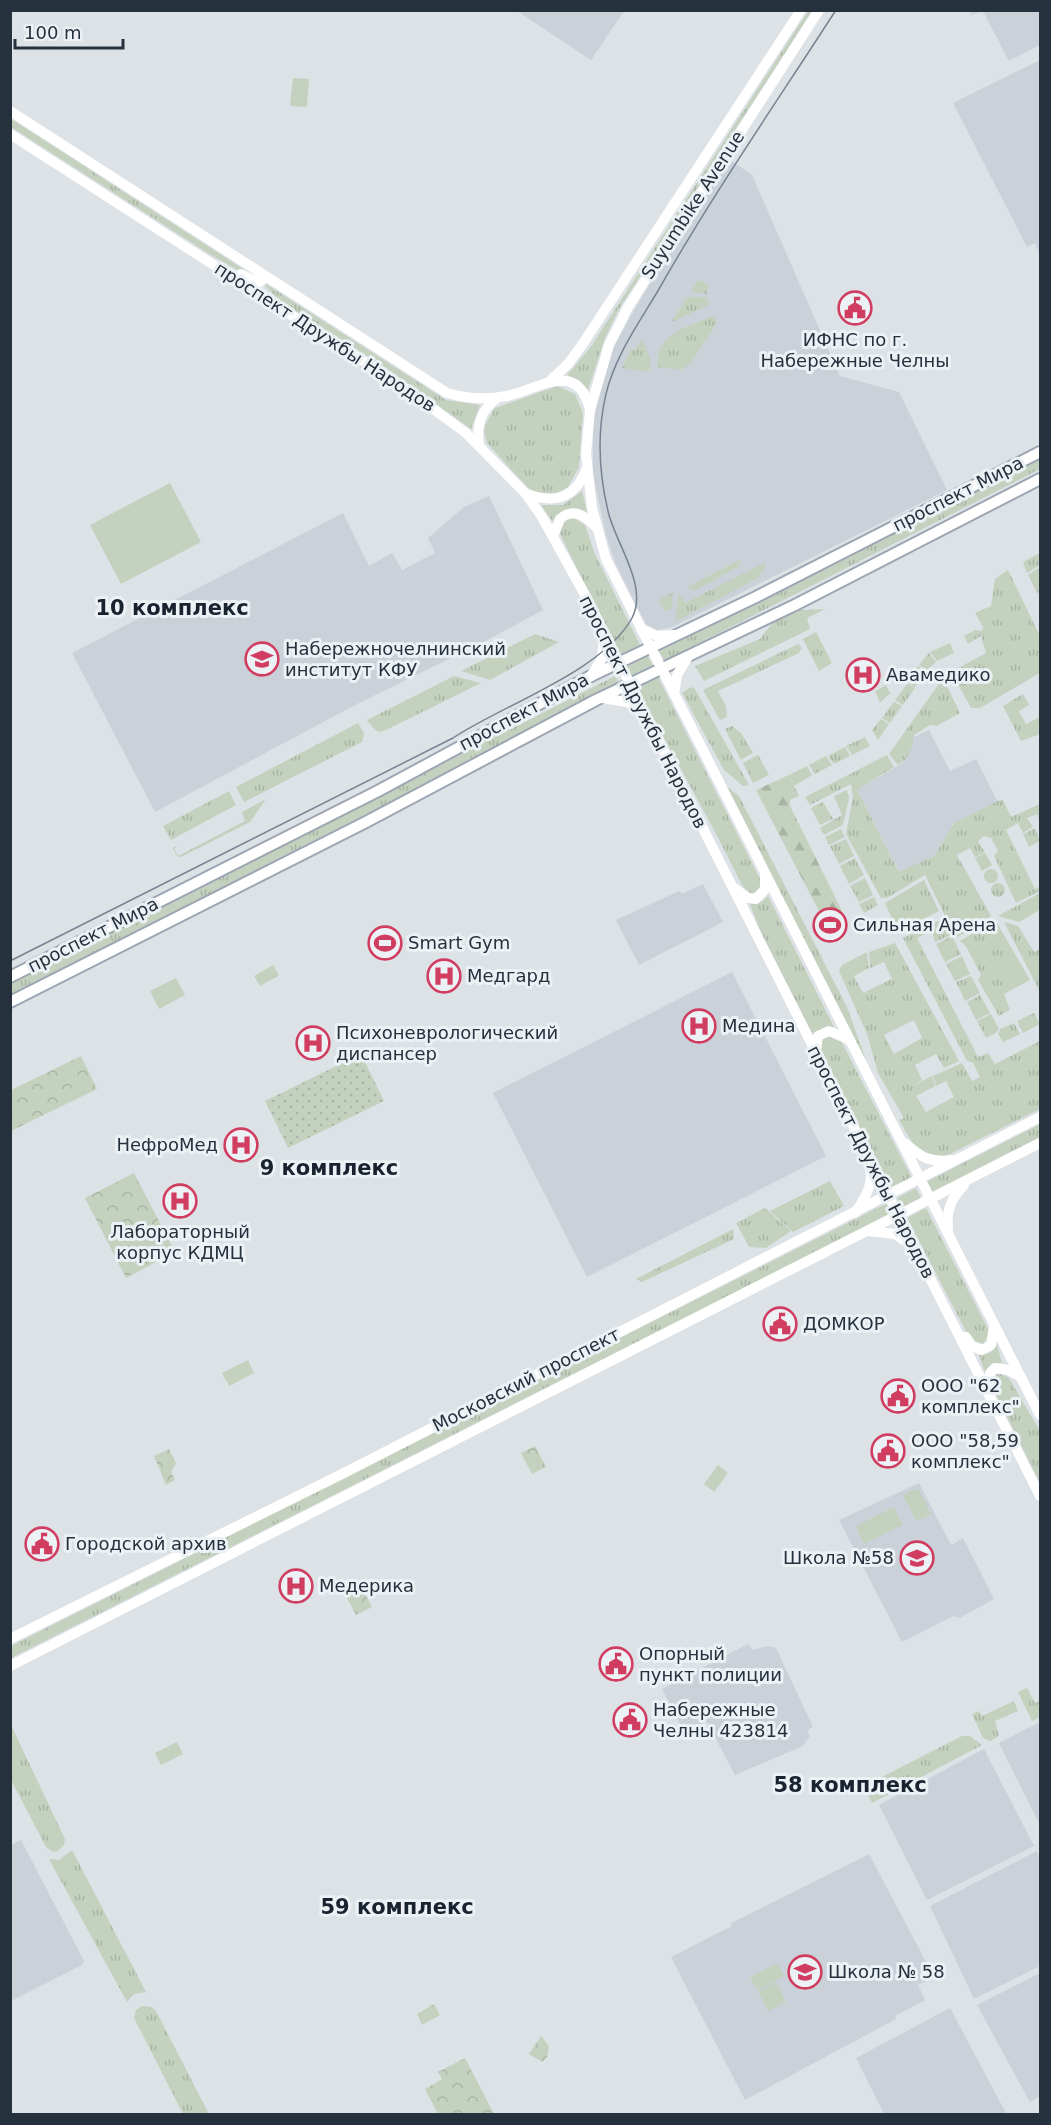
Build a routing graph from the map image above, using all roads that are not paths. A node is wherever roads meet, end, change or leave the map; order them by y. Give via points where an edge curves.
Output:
1 (801, 10) edge
2 (819, 10) edge
3 (10, 111) edge
4 (10, 134) edge
5 (197, 254) junction
6 (259, 272) junction
7 (552, 379) junction
8 (497, 397) junction
9 (590, 410) junction
10 (479, 445) junction
11 (1041, 452) edge
12 (586, 470) junction
13 (1041, 479) edge
14 (526, 494) junction
15 (596, 527) junction
16 (553, 537) junction
17 (641, 629) junction
18 (677, 634) junction
19 (604, 635) junction
20 (650, 647) junction
21 (688, 657) junction
22 (618, 663) junction
23 (661, 669) junction
24 (591, 676) junction
25 (629, 685) junction
26 (674, 694) junction
27 (602, 698) junction
28 (642, 710) junction
29 (765, 874) junction
30 (731, 887) junction
31 (10, 977) edge
32 (10, 1002) edge
33 (850, 1040) junction
34 (817, 1055) junction
35 (1041, 1117) edge
36 (900, 1139) junction
37 (1041, 1143) edge
38 (867, 1155) junction
39 (957, 1159) junction
40 (920, 1179) junction
41 (969, 1180) junction
42 (888, 1196) junction
43 (931, 1200) junction
44 (854, 1214) junction
45 (898, 1216) junction
46 (869, 1231) junction
47 (948, 1233) junction
48 (915, 1249) junction
49 (945, 1308) junction
50 (994, 1324) junction
51 (1021, 1377) junction
52 (988, 1393) junction
53 (1041, 1415) edge
54 (1041, 1496) edge
55 (10, 1639) edge
56 (10, 1666) edge

1 - 7 main road, Suyumbike Avenue via 582,345
2 - 9 main road, Suyumbike Avenue via 621,318
3 - 6 main road, проспект Дружбы Народов
4 - 5 main road, проспект Дружбы Народов
5 - 6 main road via 258,283 262,280
5 - 10 main road, проспект Дружбы Народов via 402,386
6 - 8 main road, проспект Дружбы Народов via 447,393 466,399
7 - 8 main road
7 - 9 main road via 579,388
8 - 10 main road via 480,417
9 - 12 main road
10 - 14 main road, проспект Дружбы Народов
11 - 18 main road, проспект Мира
12 - 14 main road via 576,488 562,499
12 - 15 main road, проспект Дружбы Народов
13 - 21 main road, проспект Мира
14 - 16 main road, проспект Дружбы Народов
15 - 16 main road via 581,514 572,513 560,519
15 - 17 main road, проспект Дружбы Народов via 606,560
16 - 19 main road, проспект Дружбы Народов
17 - 18 main road via 657,636
17 - 20 main road, проспект Дружбы Народов
18 - 20 main road, проспект Мира
19 - 22 main road, проспект Дружбы Народов
19 - 24 main road via 602,660
20 - 22 main road, проспект Мира
20 - 23 main road, проспект Дружбы Народов
21 - 23 main road, проспект Мира
21 - 26 main road via 677,675
22 - 24 main road, проспект Мира
22 - 25 main road, проспект Дружбы Народов
23 - 25 main road, проспект Мира
23 - 26 main road, проспект Дружбы Народов
24 - 31 main road, проспект Мира via 378,791
25 - 27 main road, проспект Мира
25 - 28 main road, проспект Дружбы Народов
26 - 29 main road, проспект Дружбы Народов
27 - 28 main road via 627,702
27 - 32 main road, проспект Мира
28 - 30 main road, проспект Дружбы Народов
29 - 30 main road via 765,890 756,898 748,898
29 - 33 main road, проспект Дружбы Народов
30 - 34 main road, проспект Дружбы Народов
33 - 34 main road via 836,1032 823,1032 816,1042
33 - 36 main road, проспект Дружбы Народов
34 - 38 main road, проспект Дружбы Народов
35 - 39 main road, Московский проспект
36 - 39 main road via 921,1158
36 - 40 main road, проспект Дружбы Народов
37 - 41 main road, Московский проспект
38 - 42 main road, проспект Дружбы Народов
38 - 44 main road via 872,1179
39 - 40 main road, Московский проспект
40 - 42 main road, Московский проспект
40 - 43 main road, проспект Дружбы Народов
41 - 43 main road, Московский проспект
41 - 47 main road via 951,1200
42 - 44 main road, Московский проспект
42 - 45 main road, проспект Дружбы Народов
43 - 45 main road, Московский проспект
43 - 47 main road, проспект Дружбы Народов
44 - 55 main road, Московский проспект
45 - 46 main road, Московский проспект
45 - 48 main road, проспект Дружбы Народов
46 - 48 main road via 895,1234
46 - 56 main road, Московский проспект
47 - 50 main road, проспект Дружбы Народов
48 - 49 main road, проспект Дружбы Народов
49 - 50 main road via 972,1346 982,1350 991,1345
49 - 52 main road, проспект Дружбы Народов
50 - 51 main road, проспект Дружбы Народов
51 - 52 main road via 995,1368 990,1373
51 - 53 main road, проспект Дружбы Народов
52 - 54 main road, проспект Дружбы Народов

